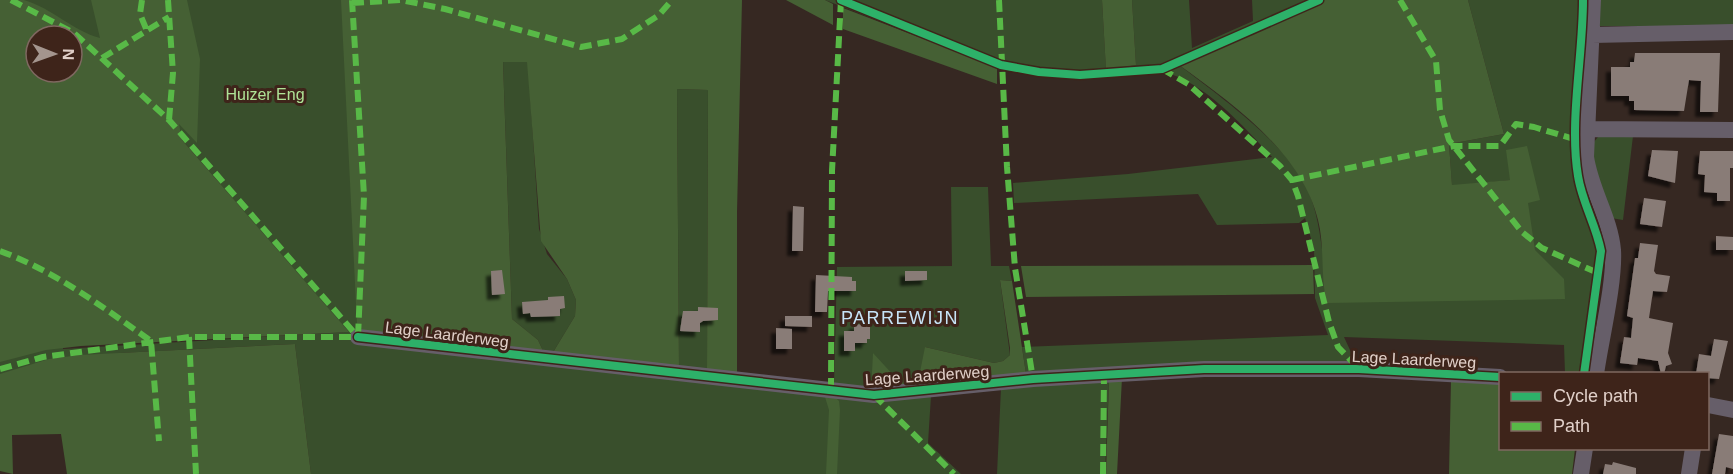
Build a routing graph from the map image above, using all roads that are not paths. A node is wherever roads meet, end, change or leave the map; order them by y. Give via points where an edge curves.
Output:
1 (1593, 0) edge
2 (1733, 32) edge
3 (1592, 35) junction
4 (1587, 129) junction
5 (1733, 130) edge
6 (358, 337) dead end
7 (1596, 372) edge
8 (1499, 377) edge
9 (1709, 405) edge
10 (1733, 410) edge
11 (1585, 450) edge
12 (1693, 450) edge
13 (1581, 474) edge
14 (1689, 474) edge

1 - 3 street
2 - 3 street
3 - 4 street
4 - 5 street
4 - 7 street via 1589,180 1608,225 1613,250
6 - 8 street, Lage Laarderweg via 874,395 1034,379 1204,369 1359,369
9 - 10 street
11 - 13 street
12 - 14 street

